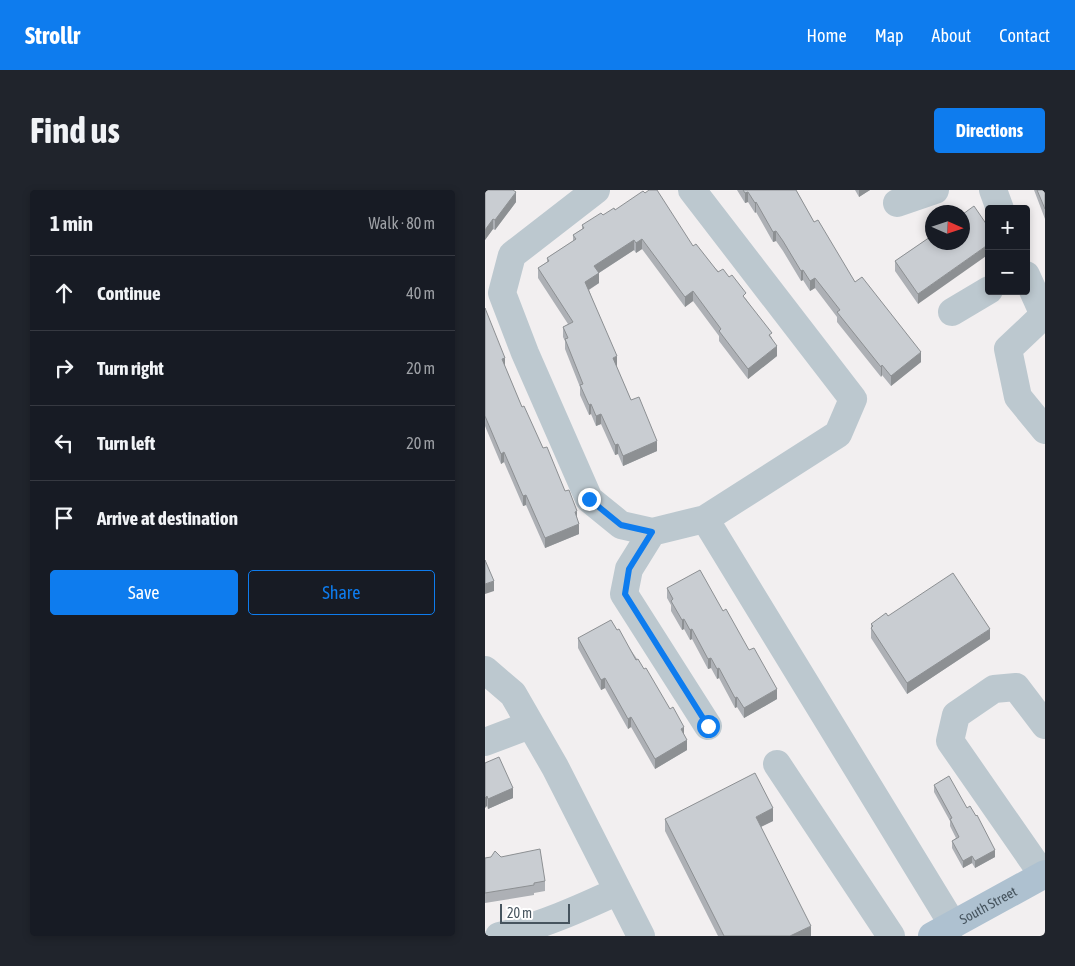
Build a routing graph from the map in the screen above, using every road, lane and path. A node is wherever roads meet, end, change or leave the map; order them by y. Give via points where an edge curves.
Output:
1 (596, 190) edge
2 (692, 190) edge
3 (935, 190) edge
4 (993, 190) edge
5 (897, 203) dead end
6 (999, 205) edge
7 (1030, 284) edge
8 (985, 292) edge
9 (952, 312) dead end
10 (1044, 314) edge
11 (1045, 430) edge
12 (705, 519) junction
13 (652, 532) junction
14 (485, 670) edge
15 (530, 725) junction
16 (708, 726) dead end
17 (1045, 726) edge
18 (485, 742) edge
19 (777, 764) dead end
20 (1044, 875) edge
21 (618, 891) junction
22 (942, 930) edge
23 (499, 936) edge
24 (641, 936) edge
25 (891, 936) edge

1 - 13 street via 512,255 502,293 589,499 621,525
2 - 12 street via 853,399 838,434
3 - 5 street
4 - 6 street
7 - 10 street
8 - 9 street
10 - 11 street via 1008,349 1018,397
12 - 13 street
12 - 22 street
13 - 16 street via 629,569 625,594
14 - 15 street via 513,694
15 - 18 street
15 - 21 street
17 - 20 street via 1017,687 994,689 956,715 950,741
19 - 25 street
20 - 22 main road, South Street
21 - 23 street via 526,930
21 - 24 street

